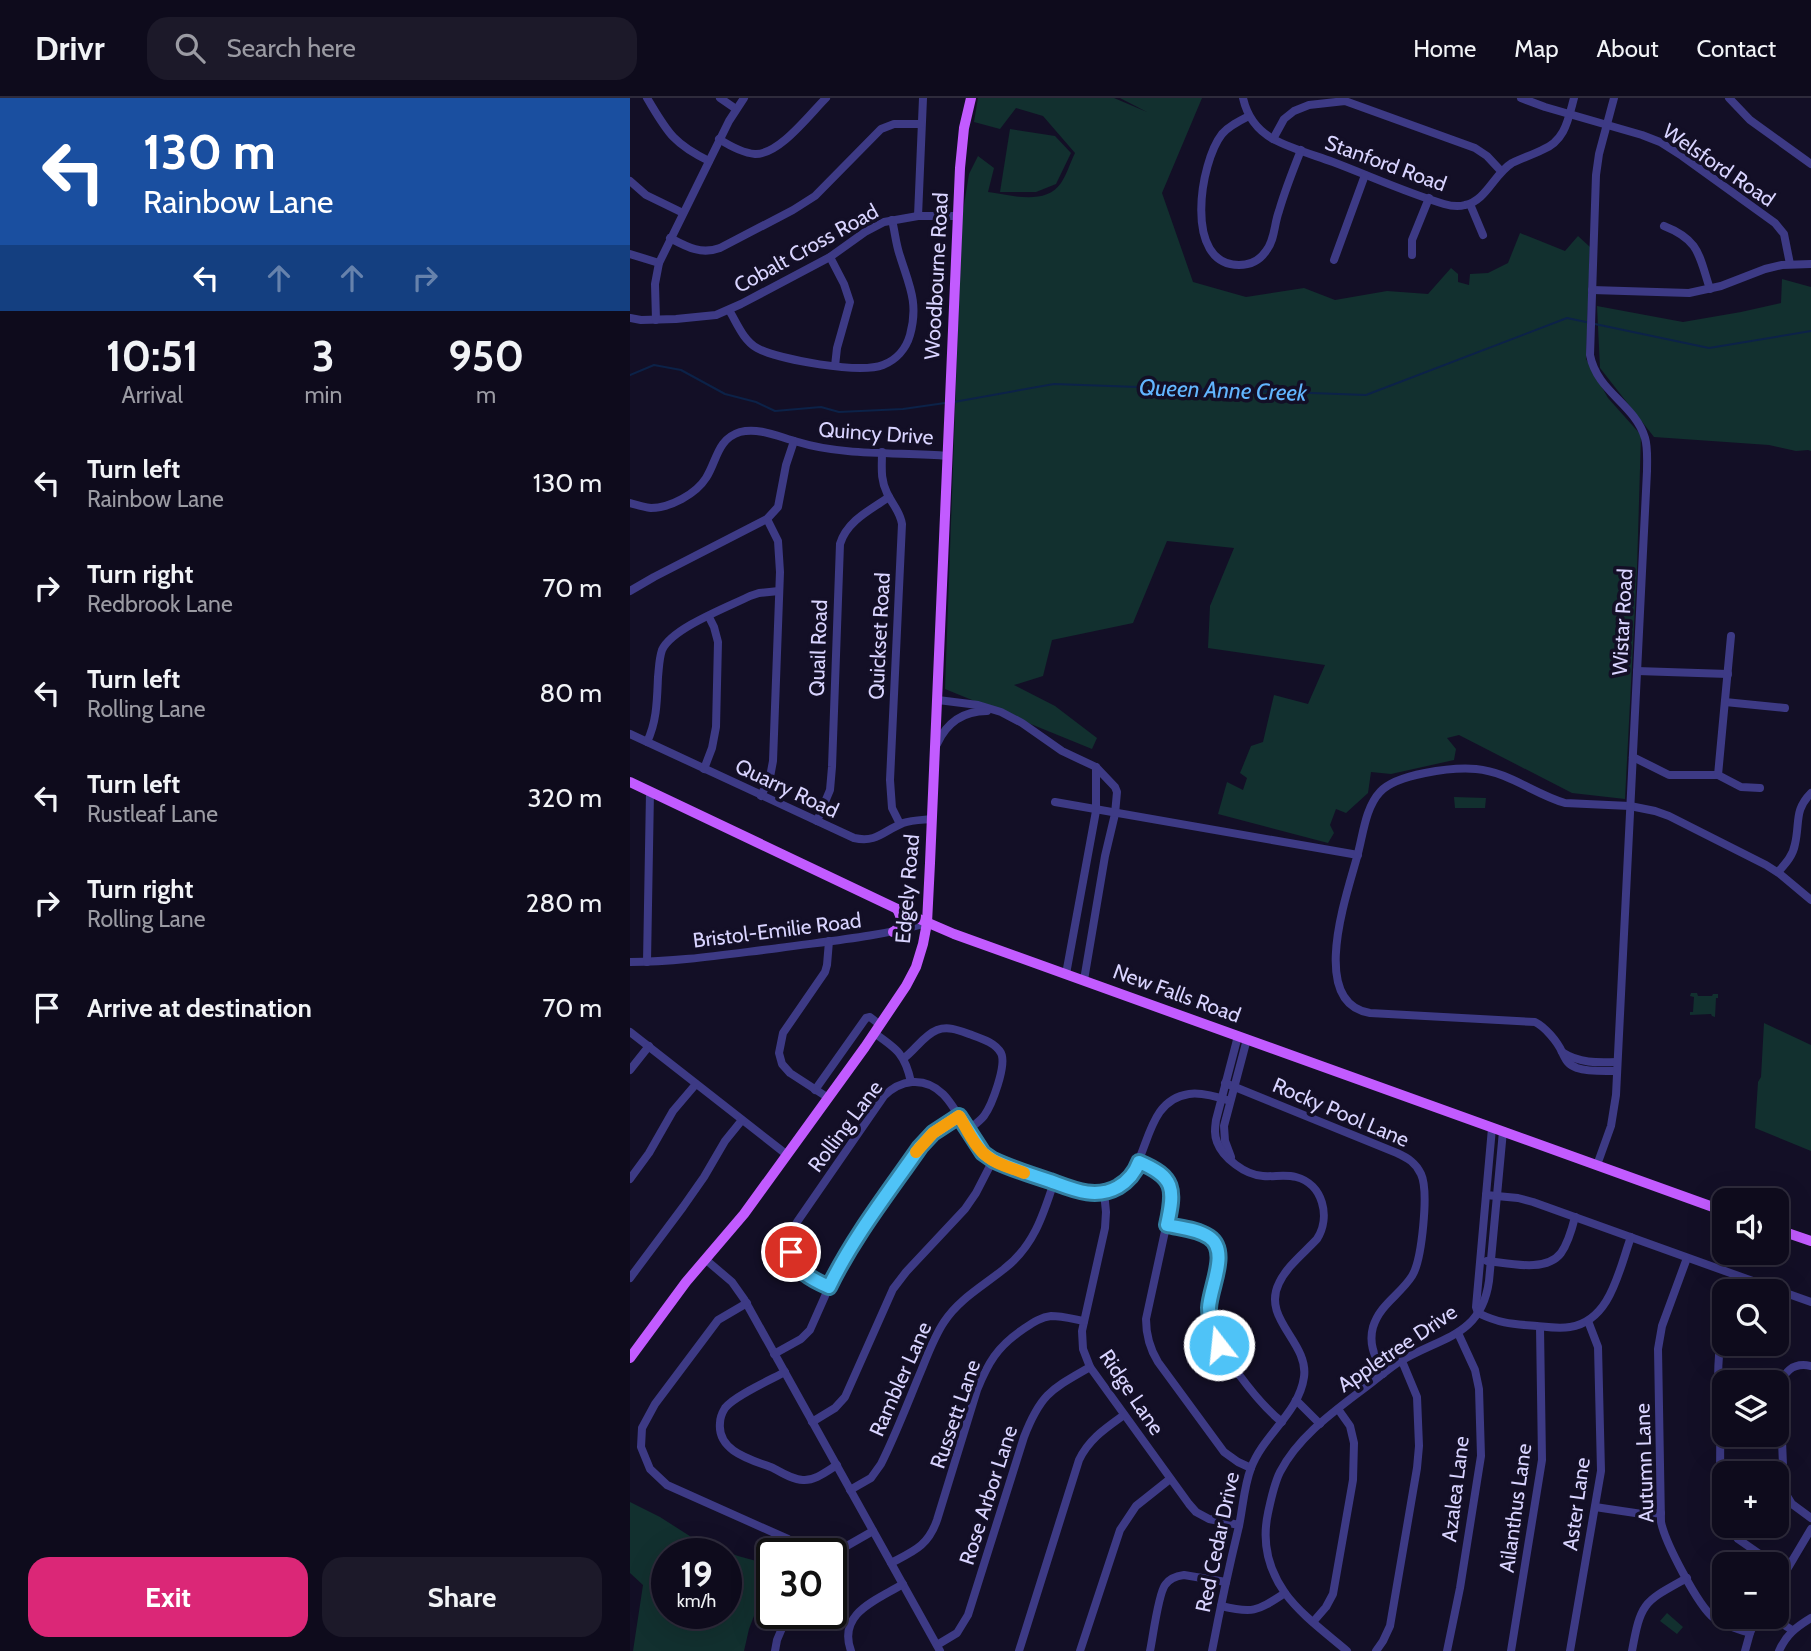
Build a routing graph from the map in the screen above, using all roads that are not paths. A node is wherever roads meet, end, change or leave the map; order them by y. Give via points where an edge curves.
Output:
1 (647, 98) edge
2 (720, 98) edge
3 (744, 98) edge
4 (826, 98) edge
5 (923, 98) edge
6 (971, 98) edge
7 (1243, 98) edge
8 (1521, 98) edge
9 (1574, 98) edge
10 (1614, 98) edge
11 (1729, 98) edge
12 (736, 109) junction
13 (1570, 114) junction
14 (1249, 117) junction
15 (921, 124) junction
16 (1607, 125) junction
17 (719, 139) junction
18 (1273, 139) junction
19 (1301, 150) junction
20 (709, 161) junction
21 (1811, 164) edge
22 (1501, 171) junction
23 (1366, 175) junction
24 (630, 181) edge
25 (1429, 198) junction
26 (1470, 204) junction
27 (682, 213) junction
28 (918, 216) junction
29 (958, 216) junction
30 (892, 220) junction
31 (1664, 226) dead end
32 (1483, 235) dead end
33 (670, 238) junction
34 (630, 254) edge
35 (1412, 255) dead end
36 (830, 257) junction
37 (1334, 260) dead end
38 (659, 262) junction
39 (1790, 264) junction
40 (1811, 264) edge
41 (1710, 289) junction
42 (1592, 290) junction
43 (729, 310) junction
44 (630, 318) edge
45 (656, 320) junction
46 (835, 366) junction
47 (794, 441) junction
48 (882, 452) junction
49 (948, 456) junction
50 (889, 497) junction
51 (630, 503) edge
52 (766, 519) junction
53 (630, 591) edge
54 (779, 591) junction
55 (709, 617) junction
56 (1731, 636) dead end
57 (1637, 670) junction
58 (1728, 674) junction
59 (938, 700) junction
60 (1725, 702) junction
61 (1785, 708) dead end
62 (996, 710) junction
63 (630, 734) edge
64 (648, 742) junction
65 (936, 746) junction
66 (1633, 757) junction
67 (1096, 767) junction
68 (704, 769) junction
69 (1718, 775) junction
70 (630, 782) edge
71 (1760, 788) dead end
72 (650, 792) junction
73 (1811, 793) edge
74 (761, 796) junction
75 (1055, 802) dead end
76 (1630, 806) junction
77 (1096, 811) junction
78 (1115, 814) junction
79 (932, 819) junction
80 (817, 821) junction
81 (900, 824) junction
82 (1358, 855) junction
83 (1777, 872) junction
84 (1811, 901) edge
85 (897, 909) junction
86 (926, 923) junction
87 (893, 932) junction
88 (829, 942) junction
89 (630, 962) edge
90 (647, 962) junction
91 (1066, 974) junction
92 (1084, 981) junction
93 (877, 1029) junction
94 (630, 1032) edge
95 (1242, 1037) junction
96 (649, 1046) junction
97 (904, 1058) junction
98 (1617, 1067) junction
99 (630, 1070) edge
100 (911, 1082) junction
101 (696, 1084) junction
102 (1230, 1085) junction
103 (815, 1090) junction
104 (827, 1097) junction
105 (1226, 1100) junction
106 (959, 1116) junction
107 (742, 1120) junction
108 (1492, 1128) junction
109 (968, 1130) junction
110 (1503, 1131) junction
111 (786, 1154) junction
112 (993, 1160) junction
113 (1139, 1162) junction
114 (1597, 1165) junction
115 (630, 1179) edge
116 (1054, 1182) junction
117 (1104, 1192) junction
118 (1486, 1195) junction
119 (1496, 1196) junction
120 (1712, 1207) edge
121 (1575, 1217) junction
122 (1167, 1225) junction
123 (1789, 1233) edge
124 (1631, 1237) junction
125 (1811, 1241) edge
126 (1687, 1258) junction
127 (705, 1259) junction
128 (1480, 1260) junction
129 (1491, 1261) junction
130 (630, 1278) edge
131 (1742, 1278) joint
132 (829, 1287) junction
133 (1811, 1302) edge
134 (747, 1303) junction
135 (1478, 1313) junction
136 (1084, 1321) junction
137 (1588, 1321) junction
138 (1540, 1327) junction
139 (1458, 1333) junction
140 (775, 1354) junction
141 (1720, 1356) edge
142 (630, 1358) edge
143 (1402, 1360) junction
144 (1811, 1366) edge
145 (1090, 1367) junction
146 (785, 1372) junction
147 (1383, 1374) junction
148 (1296, 1400) junction
149 (1338, 1409) junction
150 (1124, 1415) junction
151 (812, 1422) junction
152 (1282, 1422) junction
153 (1320, 1424) junction
154 (1720, 1461) edge
155 (837, 1465) junction
156 (1251, 1468) junction
157 (1170, 1479) junction
158 (850, 1490) junction
159 (1595, 1507) junction
160 (1661, 1513) junction
161 (1811, 1518) edge
162 (1239, 1525) junction
163 (1811, 1529) edge
164 (873, 1531) junction
165 (786, 1538) edge
166 (1737, 1538) edge
167 (847, 1546) edge
168 (1756, 1552) edge
169 (891, 1563) junction
170 (1789, 1567) edge
171 (1687, 1578) junction
172 (1226, 1582) junction
173 (903, 1584) junction
174 (1285, 1593) junction
175 (1221, 1606) junction
176 (1811, 1618) edge
177 (1313, 1622) junction
178 (1789, 1628) edge
179 (783, 1629) edge
180 (1752, 1629) edge
181 (1792, 1630) junction
182 (1750, 1633) junction
183 (938, 1648) edge
184 (775, 1651) edge
185 (851, 1651) edge
186 (1019, 1651) edge
187 (1080, 1651) edge
188 (1150, 1651) edge
189 (1212, 1651) edge
190 (1347, 1651) edge
191 (1376, 1651) edge
192 (1447, 1651) edge
193 (1511, 1651) edge
194 (1570, 1651) edge
195 (1632, 1651) edge
196 (1745, 1651) edge
197 (1779, 1651) edge

1 - 20 street via 677,143
2 - 12 street
3 - 12 street
4 - 17 street via 772,150 753,154
5 - 15 street
6 - 29 main road, Woodbourne Road
7 - 14 street, Stanford Road
8 - 13 street, Welsford Road
9 - 13 street, Stanford Road
10 - 16 street, Wistar Road
11 - 21 street via 1750,120
12 - 17 street
13 - 16 street, Welsford Road
13 - 22 street, Stanford Road via 1556,142
14 - 18 street, Stanford Road
14 - 19 street via 1223,132 1204,178 1203,233 1210,251 1221,261 1246,265 1267,251
15 - 28 street
15 - 33 street via 894,124 881,130 815,196 720,248 700,251
16 - 39 street, Welsford Road via 1672,149 1775,223 1784,234
16 - 42 street, Wistar Road via 1596,176
17 - 20 street
18 - 19 street, Stanford Road
18 - 22 street via 1294,111 1349,101 1475,148
19 - 23 street, Stanford Road
20 - 27 street
22 - 26 street, Stanford Road
23 - 25 street, Stanford Road
23 - 37 street
24 - 27 street via 646,195
25 - 26 street, Stanford Road via 1455,206
25 - 35 street via 1412,240
26 - 32 street
27 - 33 street
28 - 29 street, Cobalt Cross Road
28 - 30 street, Cobalt Cross Road
29 - 49 main road, Woodbourne Road
30 - 36 street, Cobalt Cross Road
30 - 46 street via 912,292 907,342 897,356 881,366
31 - 41 street via 1693,243
33 - 38 street
34 - 38 street
36 - 43 street, Cobalt Cross Road
36 - 46 street via 850,302
38 - 45 street via 654,284
39 - 40 street
39 - 41 street
41 - 42 street via 1678,294
42 - 57 street, Wistar Road via 1590,355 1595,371 1637,421 1646,443
43 - 45 street, Cobalt Cross Road
43 - 46 street via 754,347 792,360
44 - 45 street, Cobalt Cross Road
47 - 48 street, Quincy Drive via 821,449
47 - 51 street, Quincy Drive via 762,431 737,433 720,446 705,480 691,493 657,507
47 - 52 street via 778,507
48 - 49 street, Quincy Drive
48 - 50 street, Quickset Road via 881,473
49 - 59 main road, Edgely Road
50 - 80 street, Quail Road via 852,524 840,544 832,767 830,790
50 - 81 street, Quickset Road via 902,524 890,780 890,800
52 - 53 street
52 - 54 street via 778,541
54 - 55 street via 750,596
54 - 74 street via 773,761
55 - 64 street via 678,633 664,648 657,712
55 - 68 street via 718,642 716,727
56 - 58 street
57 - 58 street
57 - 66 street, Wistar Road
58 - 60 street
59 - 62 street
59 - 65 main road, Edgely Road
60 - 61 street
60 - 69 street
62 - 65 street via 958,717
62 - 67 street
63 - 64 street, Quarry Road
64 - 68 street, Quarry Road
65 - 79 main road, Edgely Road
66 - 69 street via 1669,775
66 - 76 street, Wistar Road
67 - 77 street
67 - 78 street via 1115,787
68 - 74 street, Quarry Road
69 - 71 street via 1741,787
70 - 72 main road, New Falls Road
72 - 85 main road, New Falls Road
72 - 90 street
73 - 83 street via 1799,811 1795,848
74 - 80 street, Quarry Road
75 - 77 street
76 - 82 street via 1565,803 1501,774 1445,770 1402,778 1382,790 1370,807
76 - 83 street via 1669,816
76 - 98 street, Wistar Road
77 - 78 street
77 - 91 street
78 - 82 street
78 - 92 street
79 - 81 street, Quarry Road
79 - 86 main road, Edgely Road
80 - 81 street, Quarry Road via 863,840
82 - 98 street via 1336,952 1340,986 1350,1004 1370,1013 1539,1023 1567,1062 1577,1068
83 - 84 street
85 - 86 main road, New Falls Road
85 - 87 main road via 901,922
86 - 87 street, Bristol-Emilie Road
86 - 91 main road, New Falls Road
86 - 93 main road, Edgely Road via 916,967
87 - 88 street, Bristol-Emilie Road
88 - 90 street, Bristol-Emilie Road
88 - 103 street via 825,972 783,1033 779,1048 786,1068
89 - 90 street, Bristol-Emilie Road
91 - 92 main road, New Falls Road
92 - 95 main road, New Falls Road
93 - 97 street
93 - 103 street via 870,1017 866,1018
93 - 104 main road, Edgely Road
94 - 96 street
95 - 102 street, Red Cedar Drive
95 - 108 main road, New Falls Road
96 - 99 street
96 - 101 street
97 - 100 street
97 - 109 street via 928,1035 944,1028 965,1032 998,1049 1003,1066 990,1105
98 - 114 street, Wistar Road via 1614,1114
100 - 106 street, Rolling Lane via 936,1088
100 - 132 street, Rolling Lane via 884,1096 793,1228 790,1247 794,1261 807,1276
101 - 107 street
101 - 115 street
102 - 105 street, Red Cedar Drive
102 - 147 street, Rocky Pool Lane via 1408,1158 1422,1175 1417,1267 1380,1310 1371,1335
103 - 104 street
104 - 111 main road, Edgely Road
105 - 113 street via 1191,1093 1173,1100 1158,1113
105 - 148 street, Red Cedar Drive via 1225,1140 1237,1165 1262,1176 1299,1178 1314,1189 1322,1203 1321,1233 1285,1272 1276,1289 1279,1319 1304,1364
106 - 109 street, Rolling Lane
106 - 132 street via 920,1147 841,1260
107 - 111 street
107 - 130 street
108 - 110 main road, New Falls Road
108 - 118 street, Appletree Drive
109 - 112 street, Rolling Lane
110 - 114 main road, New Falls Road
110 - 119 street, Appletree Drive
111 - 127 main road, Edgely Road
112 - 116 street, Rolling Lane
112 - 151 street via 965,1209 893,1289 845,1397
113 - 117 street via 1128,1180
113 - 122 street via 1159,1171 1170,1186
114 - 120 main road, New Falls Road
116 - 117 street, Rolling Lane via 1077,1191
116 - 158 street, Rambler Lane via 1036,1232 1024,1250 965,1298 944,1322 881,1464 871,1478
117 - 136 street, Ridge Lane via 1105,1228
118 - 119 street
118 - 128 street, Appletree Drive
119 - 121 street via 1518,1198
119 - 129 street, Appletree Drive
121 - 124 street
121 - 129 street via 1564,1249 1550,1263
122 - 152 street via 1208,1236 1218,1247 1220,1258 1209,1307 1213,1334 1259,1401
122 - 156 street via 1147,1310 1149,1343 1224,1452
123 - 125 main road
124 - 126 street
124 - 137 street via 1607,1301
126 - 131 street
126 - 160 street, Autumn Lane via 1658,1349
127 - 134 street via 732,1282
127 - 142 main road, Edgely Road
128 - 129 street
128 - 135 street, Appletree Drive
129 - 135 street, Appletree Drive via 1486,1298
131 - 133 street
132 - 140 street via 807,1334
134 - 140 street
134 - 165 street via 718,1320 654,1404 642,1428 643,1453 650,1469 667,1485
135 - 138 street via 1503,1323
135 - 139 street, Appletree Drive
136 - 145 street, Ridge Lane via 1082,1341
136 - 169 street, Russett Lane via 1052,1316 1038,1320 996,1352 977,1390 931,1535 919,1548
137 - 138 street via 1568,1328
137 - 159 street, Aster Lane via 1599,1356 1601,1463
138 - 193 street, Ailanthus Lane via 1542,1460
139 - 143 street, Appletree Drive
139 - 192 street, Azalea Lane via 1479,1389 1481,1456
140 - 146 street
141 - 154 street
143 - 147 street, Appletree Drive
143 - 191 street via 1417,1397 1418,1457 1390,1626
144 - 161 street via 1788,1370 1780,1390 1784,1491 1792,1504
145 - 150 street, Ridge Lane
145 - 183 street, Rose Arbor Lane via 1055,1388 1034,1411 968,1615 957,1633
146 - 151 street
146 - 155 street via 727,1406 719,1425 723,1440 735,1451 803,1481
147 - 149 street, Appletree Drive
148 - 152 street, Red Cedar Drive
148 - 153 street
149 - 153 street, Appletree Drive
149 - 177 street via 1354,1436 1353,1480 1333,1594
150 - 157 street, Ridge Lane
150 - 186 street via 1081,1455
151 - 155 street
152 - 156 street, Red Cedar Drive
153 - 174 street, Appletree Drive via 1281,1471 1266,1522 1267,1557
155 - 158 street
156 - 162 street, Red Cedar Drive
157 - 162 street, Ridge Lane via 1203,1516
157 - 187 street via 1136,1506 1119,1530
158 - 164 street
159 - 160 street
159 - 194 street, Aster Lane
160 - 171 street, Autumn Lane via 1666,1541
162 - 172 street, Red Cedar Drive
163 - 170 street
164 - 167 street
164 - 169 street
166 - 168 street
169 - 173 street
171 - 182 street, Autumn Lane via 1713,1618
171 - 195 street via 1643,1608
172 - 175 street, Red Cedar Drive
172 - 188 street via 1184,1575 1170,1580 1161,1594
173 - 183 street
173 - 185 street via 856,1613 848,1631
174 - 175 street via 1250,1611
174 - 177 street, Appletree Drive
175 - 189 street, Red Cedar Drive
176 - 181 street
177 - 190 street, Appletree Drive
178 - 181 street
179 - 184 street
180 - 182 street
181 - 197 street
182 - 196 street

